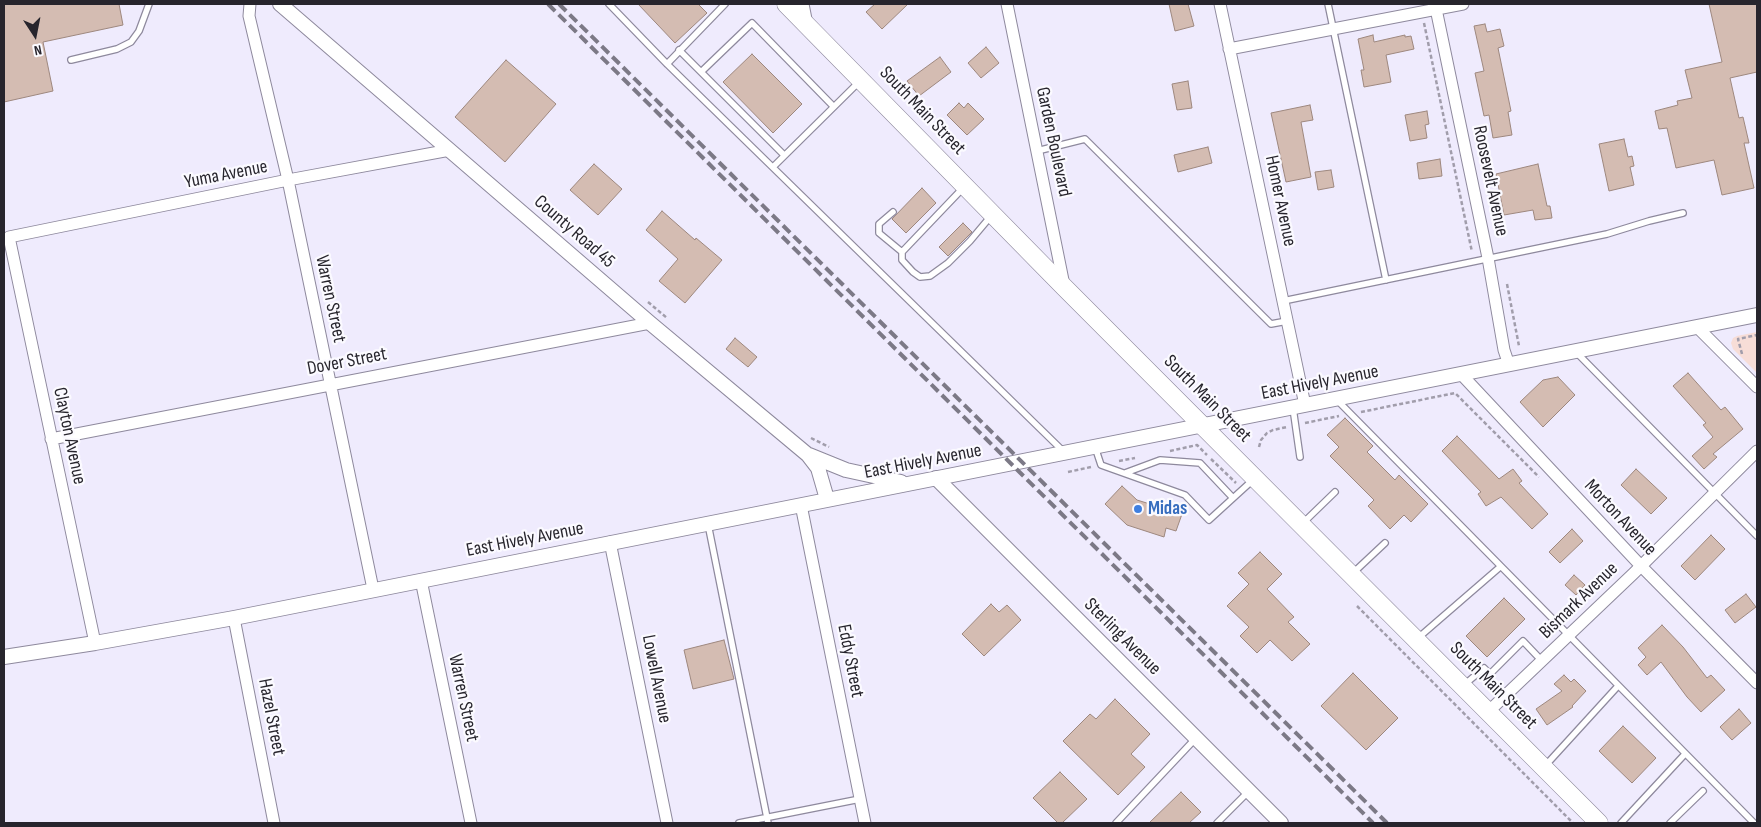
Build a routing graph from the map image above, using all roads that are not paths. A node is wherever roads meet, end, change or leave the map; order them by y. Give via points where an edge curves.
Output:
1 (148, 4) edge
2 (250, 4) edge
3 (280, 4) edge
4 (609, 4) edge
5 (725, 4) edge
6 (786, 4) edge
7 (803, 4) edge
8 (1007, 4) edge
9 (1220, 4) edge
10 (1328, 4) edge
11 (1463, 4) edge
12 (1435, 6) edge
13 (807, 24) junction
14 (1333, 28) junction
15 (1229, 49) junction
16 (680, 50) junction
17 (71, 60) dead end
18 (667, 64) junction
19 (701, 72) junction
20 (861, 79) junction
21 (833, 106) junction
22 (450, 150) junction
23 (1037, 151) junction
24 (784, 155) junction
25 (773, 167) junction
26 (288, 180) junction
27 (966, 186) junction
28 (893, 212) dead end
29 (1683, 213) dead end
30 (993, 214) junction
31 (6, 237) edge
32 (902, 252) junction
33 (1488, 258) junction
34 (1386, 280) junction
35 (1064, 287) junction
36 (1283, 301) junction
37 (1757, 315) edge
38 (1287, 321) junction
39 (650, 322) junction
40 (1697, 327) junction
41 (1576, 351) junction
42 (1509, 365) junction
43 (1461, 374) junction
44 (330, 383) junction
45 (1757, 386) edge
46 (1336, 399) junction
47 (1299, 407) junction
48 (1202, 425) junction
49 (51, 438) junction
50 (1095, 447) junction
51 (1757, 450) edge
52 (1064, 453) junction
53 (808, 455) junction
54 (1300, 457) dead end
55 (1125, 473) junction
56 (936, 478) junction
57 (1255, 478) junction
58 (909, 484) junction
59 (1335, 492) dead end
60 (1715, 493) junction
61 (1233, 498) junction
62 (826, 499) junction
63 (801, 505) junction
64 (708, 523) junction
65 (1302, 524) junction
66 (1757, 536) edge
67 (610, 542) junction
68 (1385, 543) dead end
69 (1641, 566) junction
70 (1500, 567) junction
71 (1351, 574) junction
72 (421, 580) junction
73 (373, 589) junction
74 (234, 618) junction
75 (1568, 635) junction
76 (1416, 640) junction
77 (95, 643) junction
78 (4, 657) edge
79 (1542, 661) junction
80 (1757, 683) edge
81 (1462, 686) junction
82 (1618, 686) junction
83 (1488, 712) junction
84 (1196, 738) junction
85 (1685, 754) junction
86 (1544, 768) junction
87 (1249, 790) junction
88 (1703, 791) dead end
89 (860, 799) junction
90 (767, 821) edge
91 (274, 823) edge
92 (471, 823) edge
93 (667, 823) edge
94 (739, 823) edge
95 (865, 823) edge
96 (1116, 823) edge
97 (1216, 823) edge
98 (1282, 823) edge
99 (1599, 823) edge
100 (1621, 823) edge
101 (1670, 823) edge
102 (1754, 823) edge

1 - 17 lane via 131,42 117,49
2 - 26 street, Warren Street via 249,16
3 - 22 street, County Road 45
4 - 18 lane
5 - 16 lane
6 - 13 main road, South Main Street
7 - 13 street
8 - 23 street, Garden Boulevard
9 - 15 street, Homer Avenue
10 - 14 lane
11 - 12 street
12 - 14 street via 1421,12
12 - 33 street, Roosevelt Avenue
13 - 20 main road, South Main Street
14 - 15 street
14 - 34 lane
15 - 36 street, Homer Avenue
16 - 18 lane
16 - 19 lane
18 - 25 lane
19 - 21 lane via 752,23
19 - 24 lane
20 - 21 lane
20 - 27 main road, South Main Street
21 - 24 lane
22 - 26 street, Yuma Avenue
22 - 39 street, County Road 45
23 - 35 street, Garden Boulevard
23 - 38 lane via 1085,139 1271,324
24 - 25 lane
25 - 52 lane
26 - 31 street, Yuma Avenue
26 - 44 street, Warren Street
27 - 30 main road, South Main Street
27 - 32 lane
28 - 32 lane via 879,224 878,233
29 - 33 lane via 1607,234
30 - 32 lane via 948,263 930,276 920,277 913,272 902,260
30 - 35 main road, South Main Street
31 - 49 street, Clayton Avenue
33 - 34 lane
33 - 42 street, Roosevelt Avenue
34 - 36 lane
35 - 48 main road, South Main Street
36 - 38 street, Homer Avenue
37 - 40 street, East Hively Avenue
38 - 47 street, Homer Avenue
39 - 44 street, Dover Street
39 - 53 street, County Road 45
40 - 41 street, East Hively Avenue
40 - 45 street
41 - 42 street, East Hively Avenue
41 - 60 lane
42 - 43 street, East Hively Avenue
43 - 46 street, East Hively Avenue
43 - 69 street, Morton Avenue
44 - 49 street, Dover Street
44 - 73 street, Warren Street
46 - 47 street, East Hively Avenue
46 - 70 lane
47 - 48 street, East Hively Avenue
47 - 54 lane via 1295,425
48 - 50 street, East Hively Avenue
48 - 57 main road, South Main Street
49 - 77 street, Clayton Avenue
50 - 52 street, East Hively Avenue
50 - 55 lane via 1100,465
51 - 60 street, Bismark Avenue
52 - 56 street, East Hively Avenue
53 - 58 street via 846,470
53 - 62 street, County Road 45 via 818,468
55 - 61 lane via 1160,460 1200,463
55 - 61 lane via 1184,496 1209,520
56 - 58 street, East Hively Avenue
56 - 84 street, Sterling Avenue
57 - 61 lane
57 - 65 main road, South Main Street
58 - 62 street, East Hively Avenue
59 - 65 lane
60 - 66 lane
60 - 69 street, Bismark Avenue
62 - 63 street, East Hively Avenue
63 - 64 street, East Hively Avenue
63 - 89 street, Eddy Street
64 - 67 street, East Hively Avenue
64 - 90 lane
65 - 71 main road, South Main Street
67 - 72 street, East Hively Avenue
67 - 93 street, Lowell Avenue
68 - 71 lane
69 - 75 street, Bismark Avenue
69 - 80 street, Morton Avenue
70 - 75 lane
70 - 76 lane
71 - 76 main road, South Main Street
72 - 73 street, East Hively Avenue
72 - 92 street, Warren Street
73 - 74 street, East Hively Avenue
74 - 77 street, East Hively Avenue
74 - 91 street, Hazel Street
75 - 79 street, Bismark Avenue
75 - 82 lane
76 - 81 main road, South Main Street
77 - 78 street, East Hively Avenue
79 - 81 lane via 1524,640 1490,674 1484,668
79 - 83 street, Bismark Avenue
81 - 83 main road, South Main Street
82 - 85 lane
82 - 86 lane
83 - 86 main road, South Main Street
84 - 87 street, Sterling Avenue
84 - 96 lane
85 - 100 lane
85 - 102 lane
86 - 99 main road, South Main Street
87 - 97 lane
87 - 98 street, Sterling Avenue
88 - 101 lane
89 - 90 lane
89 - 95 street, Eddy Street
90 - 94 lane

